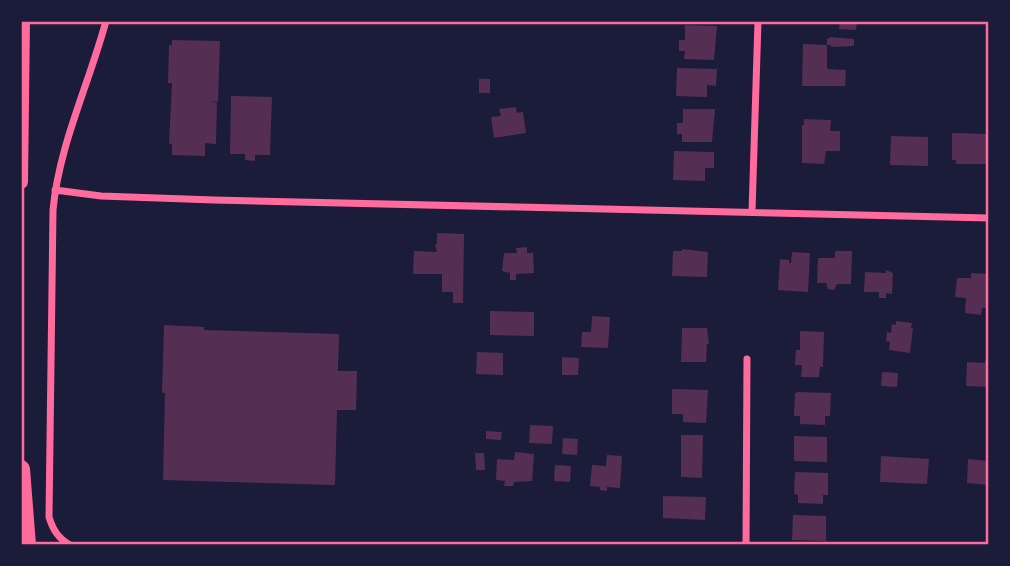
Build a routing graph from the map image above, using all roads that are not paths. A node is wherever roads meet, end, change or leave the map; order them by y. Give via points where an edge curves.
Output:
1 (23, 21) edge
2 (106, 21) edge
3 (758, 21) edge
4 (21, 182) edge
5 (55, 190) junction
6 (752, 212) junction
7 (989, 218) edge
8 (747, 359) dead end
9 (21, 469) edge
10 (27, 545) edge
11 (70, 545) edge
12 (746, 545) edge

1 - 4 main road
2 - 5 street via 63,151
3 - 6 street
5 - 6 street via 101,196
5 - 11 street via 50,517 53,529
6 - 7 street
8 - 12 street
9 - 10 highway

